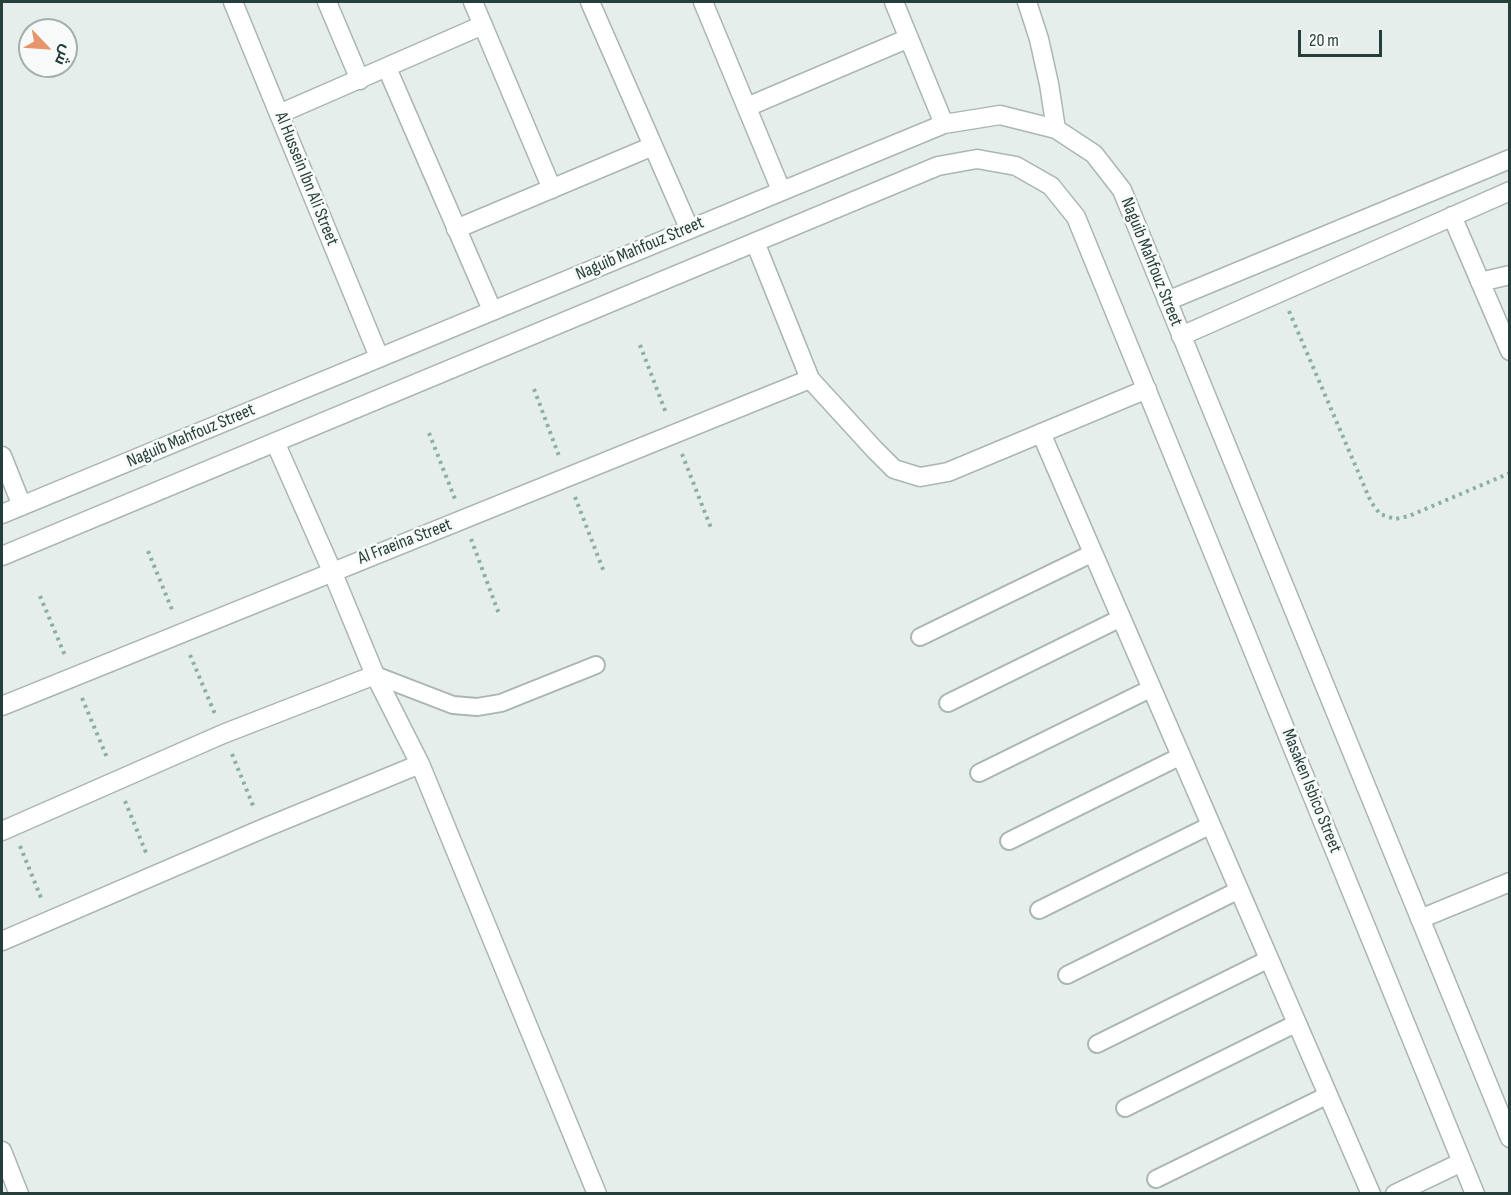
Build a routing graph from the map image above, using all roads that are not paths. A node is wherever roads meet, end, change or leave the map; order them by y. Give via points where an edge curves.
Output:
1 (233, 2) edge
2 (327, 2) edge
3 (473, 2) edge
4 (590, 2) edge
5 (703, 2) edge
6 (894, 2) edge
7 (1027, 2) edge
8 (483, 25) junction
9 (909, 38) junction
10 (387, 68) junction
11 (360, 80) junction
12 (747, 107) junction
13 (279, 114) junction
14 (944, 124) junction
15 (1056, 129) junction
16 (653, 146) junction
17 (1509, 159) edge
18 (552, 189) junction
19 (781, 190) junction
20 (1509, 191) edge
21 (1452, 216) junction
22 (689, 228) junction
23 (456, 230) junction
24 (755, 242) junction
25 (1509, 275) edge
26 (1480, 282) junction
27 (1167, 301) junction
28 (492, 310) junction
29 (1181, 336) junction
30 (1509, 351) edge
31 (380, 357) junction
32 (810, 379) junction
33 (1146, 389) junction
34 (1041, 433) junction
35 (275, 442) junction
36 (2, 456) edge
37 (22, 506) junction
38 (2, 514) edge
39 (1093, 554) junction
40 (2, 556) edge
41 (332, 571) junction
42 (1121, 618) junction
43 (920, 638) dead end
44 (596, 665) dead end
45 (375, 675) junction
46 (1152, 688) junction
47 (948, 703) dead end
48 (2, 706) edge
49 (1181, 756) junction
50 (420, 764) junction
51 (979, 773) dead end
52 (1211, 825) junction
53 (6, 828) edge
54 (1009, 841) dead end
55 (1509, 882) edge
56 (1239, 890) junction
57 (1039, 910) dead end
58 (1420, 919) junction
59 (2, 941) edge
60 (1269, 959) junction
61 (1067, 975) dead end
62 (1297, 1023) junction
63 (1097, 1044) dead end
64 (1328, 1095) junction
65 (1125, 1108) dead end
66 (1509, 1138) edge
67 (2, 1151) edge
68 (1462, 1162) junction
69 (1156, 1179) dead end
70 (19, 1194) edge
71 (597, 1194) edge
72 (1371, 1194) edge
73 (1395, 1194) edge
74 (1475, 1194) edge

1 - 13 street, Al Hussein Ibn Ali Street
2 - 11 street
3 - 8 street
4 - 16 street
5 - 12 street
6 - 9 street
7 - 15 street via 1044,61
8 - 10 street
8 - 18 street
9 - 12 street
9 - 14 street
10 - 11 street
10 - 23 street
11 - 13 street
12 - 19 street
13 - 31 street, Al Hussein Ibn Ali Street
14 - 15 street, Naguib Mahfouz Street via 1000,115
14 - 19 street, Naguib Mahfouz Street
15 - 27 street, Naguib Mahfouz Street via 1094,154 1122,190
16 - 18 street
16 - 22 street
17 - 27 street
18 - 23 street
19 - 22 street, Naguib Mahfouz Street
20 - 21 street
21 - 26 street
21 - 29 street
22 - 28 street, Naguib Mahfouz Street
23 - 28 street
24 - 32 street
24 - 33 street, Naguib Mahfouz Street via 938,166 977,159 1016,166 1051,186 1076,217
24 - 35 street, Naguib Mahfouz Street
25 - 26 street
26 - 30 street
27 - 29 street, Naguib Mahfouz Street
28 - 31 street, Naguib Mahfouz Street
29 - 58 street
31 - 37 street, Naguib Mahfouz Street
32 - 34 street via 894,469 920,477 948,472
32 - 41 street, Al Fraeina Street
33 - 34 street
33 - 68 street, Masaken Isbico Street
34 - 39 street
35 - 40 street, Naguib Mahfouz Street
35 - 41 street
36 - 37 street
37 - 38 street, Naguib Mahfouz Street
39 - 42 street
39 - 43 lane
41 - 45 street
41 - 48 street, Al Fraeina Street
42 - 46 street
42 - 47 lane
44 - 45 lane via 501,703 477,707 453,705
45 - 50 street
45 - 53 street via 223,734
46 - 49 street
46 - 51 lane
49 - 52 street
49 - 54 lane
50 - 59 street
50 - 71 street
52 - 56 street
52 - 57 lane
55 - 58 street
56 - 60 street
56 - 61 lane
58 - 66 street
60 - 62 street
60 - 63 lane
62 - 64 street
62 - 65 lane
64 - 69 lane
64 - 72 street
67 - 70 street
68 - 73 street
68 - 74 street, Masaken Isbico Street

